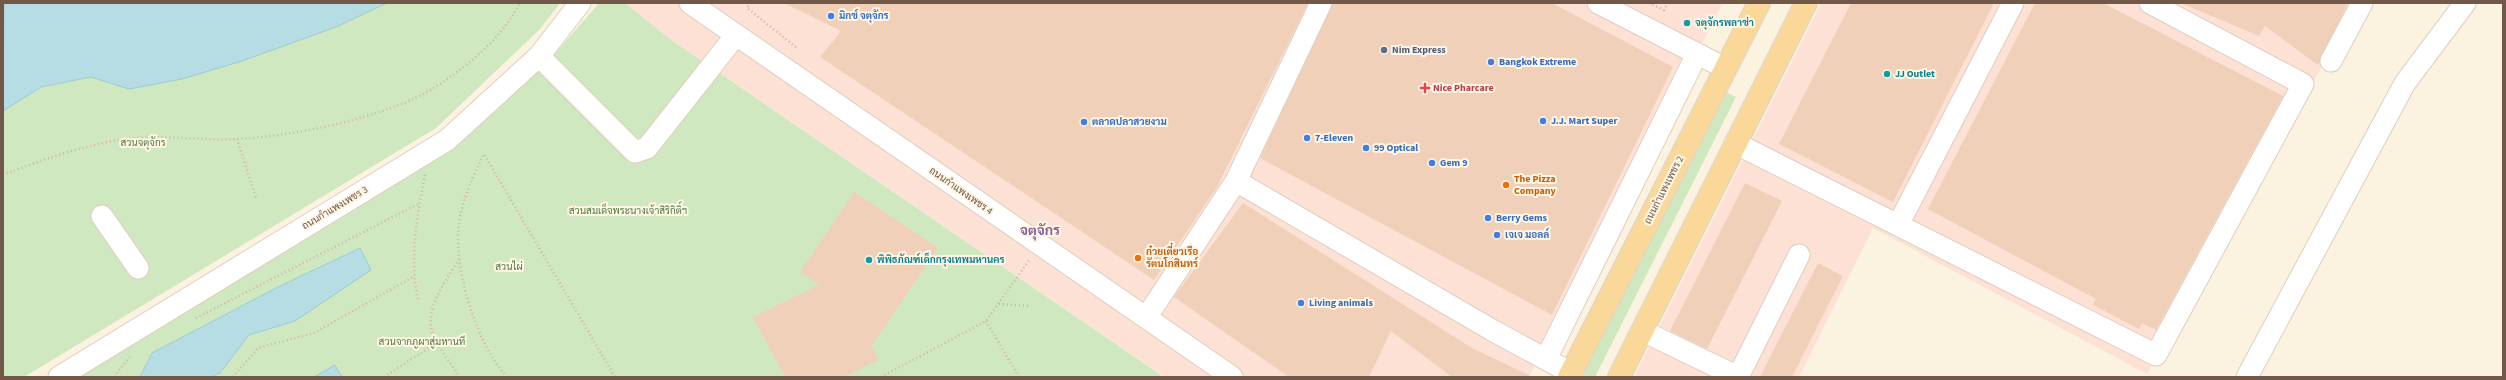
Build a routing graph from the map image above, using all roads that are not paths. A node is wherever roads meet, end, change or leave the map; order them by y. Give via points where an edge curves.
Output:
1 (580, 3) edge
2 (690, 3) edge
3 (1321, 3) edge
4 (1598, 3) edge
5 (1759, 3) edge
6 (1806, 3) edge
7 (2013, 3) edge
8 (2150, 3) edge
9 (2362, 3) edge
10 (2465, 3) edge
11 (736, 35) junction
12 (1697, 54) junction
13 (539, 56) junction
14 (2331, 61) dead end
15 (1725, 68) junction
16 (1734, 143) junction
17 (1236, 181) junction
18 (102, 216) dead end
19 (1898, 225) junction
20 (1799, 254) dead end
21 (138, 268) dead end
22 (1586, 278) junction
23 (1612, 291) junction
24 (1146, 318) junction
25 (1643, 331) junction
26 (1546, 359) junction
27 (1570, 375) edge
28 (59, 377) edge
29 (1232, 377) edge
30 (1619, 377) edge
31 (1738, 377) edge
32 (2247, 377) edge

1 - 13 street, ถนนกำแพงเพชร 3
2 - 11 street, ถนนกำแพงเพชร 4
3 - 17 street
4 - 12 street
5 - 15 main road, ถนนกำแพงเพชร 2
6 - 16 main road
7 - 19 street
8 - 19 street via 2302,84 2156,355
9 - 14 street
10 - 32 street via 2405,83
11 - 13 street via 647,148 635,152
11 - 24 street, ถนนกำแพงเพชร 4
12 - 15 street
12 - 22 street
13 - 28 street, ถนนกำแพงเพชร 3 via 447,140
15 - 23 main road, ถนนกำแพงเพชร 2
16 - 19 street
16 - 25 main road
17 - 24 street
17 - 26 street
18 - 21 street
20 - 31 street
22 - 23 street
22 - 26 street
23 - 27 main road, ถนนกำแพงเพชร 2
24 - 29 street, ถนนกำแพงเพชร 4
25 - 30 main road
25 - 31 street
26 - 27 street

